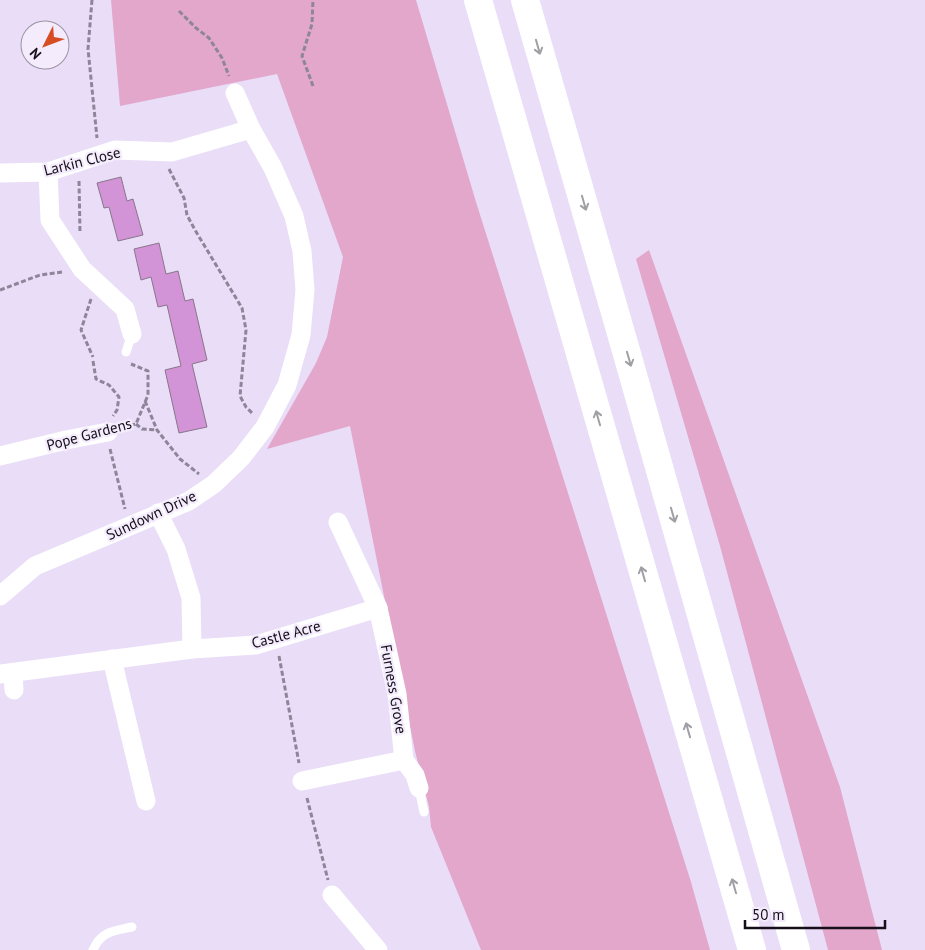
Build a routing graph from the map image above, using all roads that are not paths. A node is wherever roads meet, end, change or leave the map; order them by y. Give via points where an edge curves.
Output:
1 (478, 0) edge
2 (525, 0) edge
3 (235, 93) road end
4 (251, 129) junction
5 (0, 172) edge
6 (48, 172) junction
7 (132, 334) joint
8 (126, 352) dead end
9 (108, 432) road end
10 (0, 456) edge
11 (158, 513) junction
12 (338, 522) dead end
13 (0, 596) edge
14 (378, 608) junction
15 (192, 649) junction
16 (112, 659) junction
17 (9, 679) edge
18 (404, 760) junction
19 (302, 781) road end
20 (419, 788) joint
21 (146, 801) dead end
22 (424, 812) dead end
23 (332, 895) road end
24 (132, 927) dead end
25 (93, 950) edge
26 (378, 950) edge
27 (752, 950) edge
28 (796, 950) edge

27 -> 1 highway
2 -> 28 highway
3 - 4 street, Sundown Drive
4 - 6 street, Larkin Close via 172,152 115,150
4 - 11 street, Sundown Drive via 294,216 302,251 305,290 301,334 287,385 265,427 241,458 214,484 189,501
5 - 6 street, Larkin Close
6 - 7 street via 50,220 82,269 125,309
7 - 8 lane
9 - 10 street, Pope Gardens
11 - 13 street, Sundown Drive via 35,566
11 - 15 street via 176,549 191,598
12 - 14 street, Furness Grove
14 - 15 street, Castle Acre via 256,645
14 - 18 street, Furness Grove via 397,694
15 - 16 street, Castle Acre
16 - 17 street, Castle Acre
16 - 21 street
18 - 19 street
18 - 20 street via 416,775
20 - 22 lane
23 - 26 street
24 - 25 lane via 108,932 97,941

